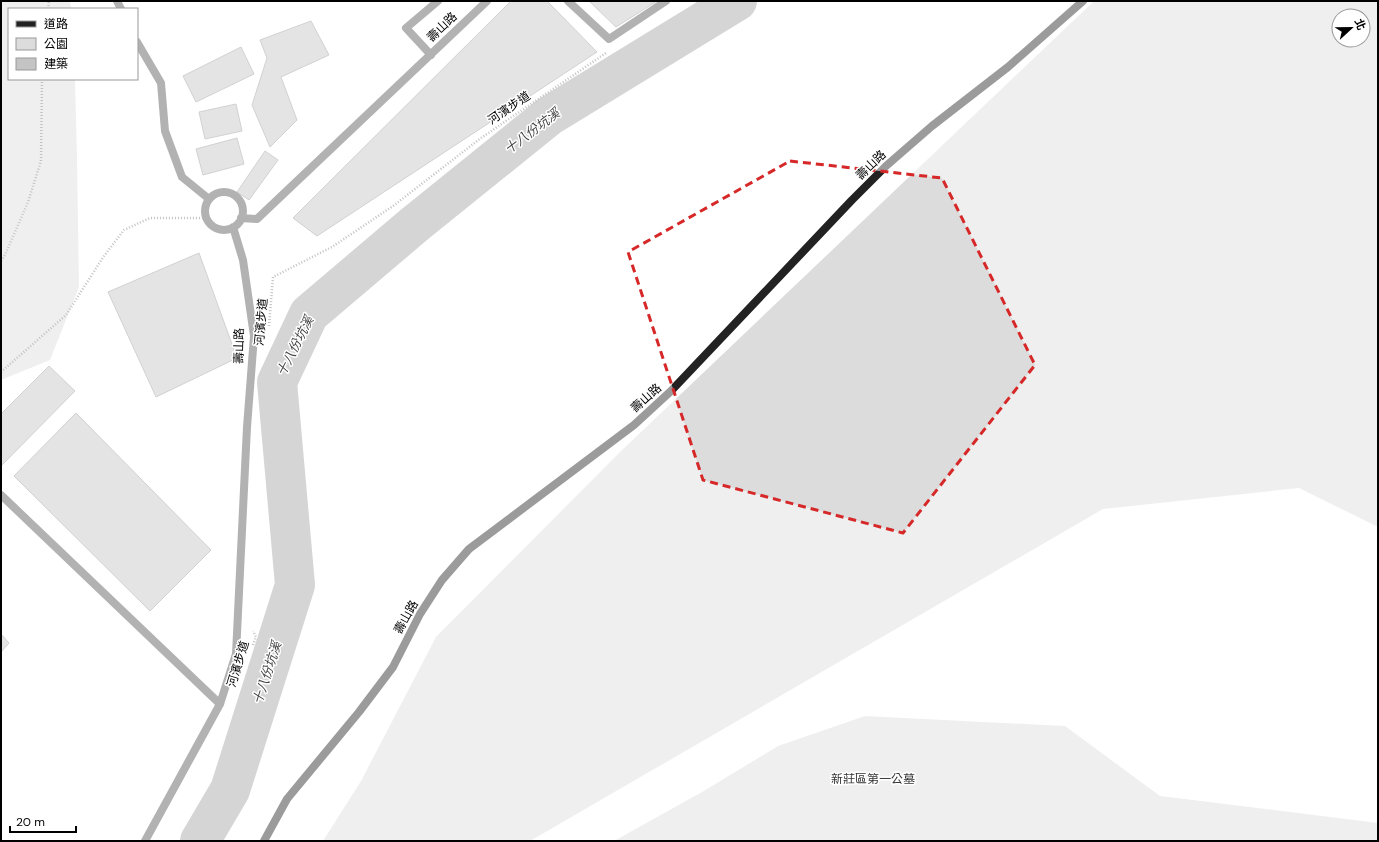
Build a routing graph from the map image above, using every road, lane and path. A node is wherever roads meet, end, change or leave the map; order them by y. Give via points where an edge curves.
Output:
1 (438, 1) edge
2 (487, 1) edge
3 (568, 1) edge
4 (666, 1) edge
5 (1083, 1) edge
6 (138, 44) edge
7 (609, 51) dead end
8 (431, 55) junction
9 (42, 80) edge
10 (209, 199) junction
11 (206, 218) junction
12 (241, 218) junction
13 (233, 227) junction
14 (1, 260) edge
15 (269, 332) dead end
16 (1, 372) edge
17 (1, 495) edge
18 (253, 630) dead end
19 (251, 651) dead end
20 (220, 704) junction
21 (145, 841) edge
22 (264, 841) edge

1 - 8 lane, 壽山路 via 406,28
2 - 8 lane, 壽山路
3 - 4 lane via 609,39
5 - 22 street, 壽山路 via 1008,67 932,126 886,166 671,392 639,420 469,549 442,580 420,614 393,667 286,799
6 - 10 lane via 161,83 165,131 182,177
7 - 15 path, 河濱步道 via 482,138 394,206 332,246 273,277
8 - 12 lane, 壽山路 via 257,219
9 - 14 path via 41,161 28,202
10 - 11 lane via 206,204
10 - 12 lane via 219,192 231,193 242,206
11 - 13 lane via 215,228
11 - 16 path via 150,218 124,230 66,315
12 - 13 lane
13 - 20 lane, 壽山路 via 243,260 254,336 236,654
17 - 20 lane
18 - 19 path, 河濱步道 via 256,636
20 - 21 lane, 壽山路

